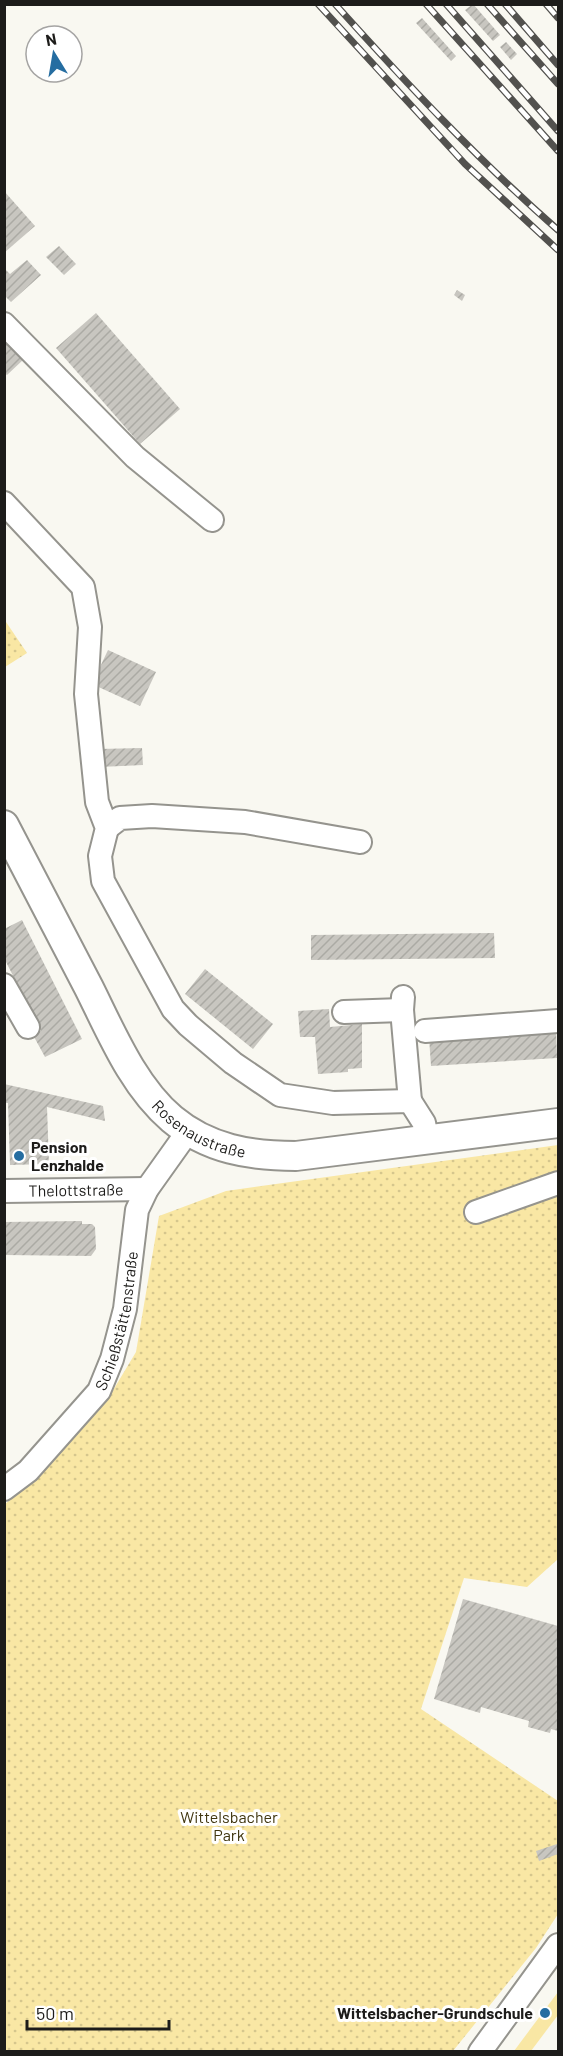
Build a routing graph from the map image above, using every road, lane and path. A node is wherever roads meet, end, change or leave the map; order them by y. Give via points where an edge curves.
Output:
1 (4, 324) edge
2 (4, 503) edge
3 (212, 520) dead end
4 (4, 825) edge
5 (107, 828) junction
6 (360, 842) dead end
7 (4, 985) edge
8 (345, 1012) dead end
9 (558, 1021) edge
10 (28, 1027) dead end
11 (425, 1031) dead end
12 (410, 1101) junction
13 (558, 1124) edge
14 (189, 1130) junction
15 (427, 1138) junction
16 (558, 1184) edge
17 (147, 1189) junction
18 (4, 1191) edge
19 (476, 1212) dead end
20 (4, 1489) edge
21 (558, 1945) edge
22 (480, 2052) edge

1 - 3 street via 135,457
2 - 5 street via 83,587 90,627 86,694 97,802
4 - 14 main road, Rosenaustraße via 120,1049 155,1101
5 - 6 street via 120,818 164,817 245,822
5 - 12 street via 100,856 103,881 173,1009 188,1025 279,1095 333,1103
7 - 10 street
8 - 12 street via 403,1003
9 - 11 street
12 - 15 street via 424,1123
13 - 15 main road, Rosenaustraße
14 - 15 main road, Rosenaustraße via 231,1151 263,1156 296,1156
14 - 17 street, Schießstättenstraße
16 - 19 street
17 - 18 street, Thelottstraße
17 - 20 street, Schießstättenstraße via 137,1210 125,1309 99,1391 28,1471
21 - 22 street

